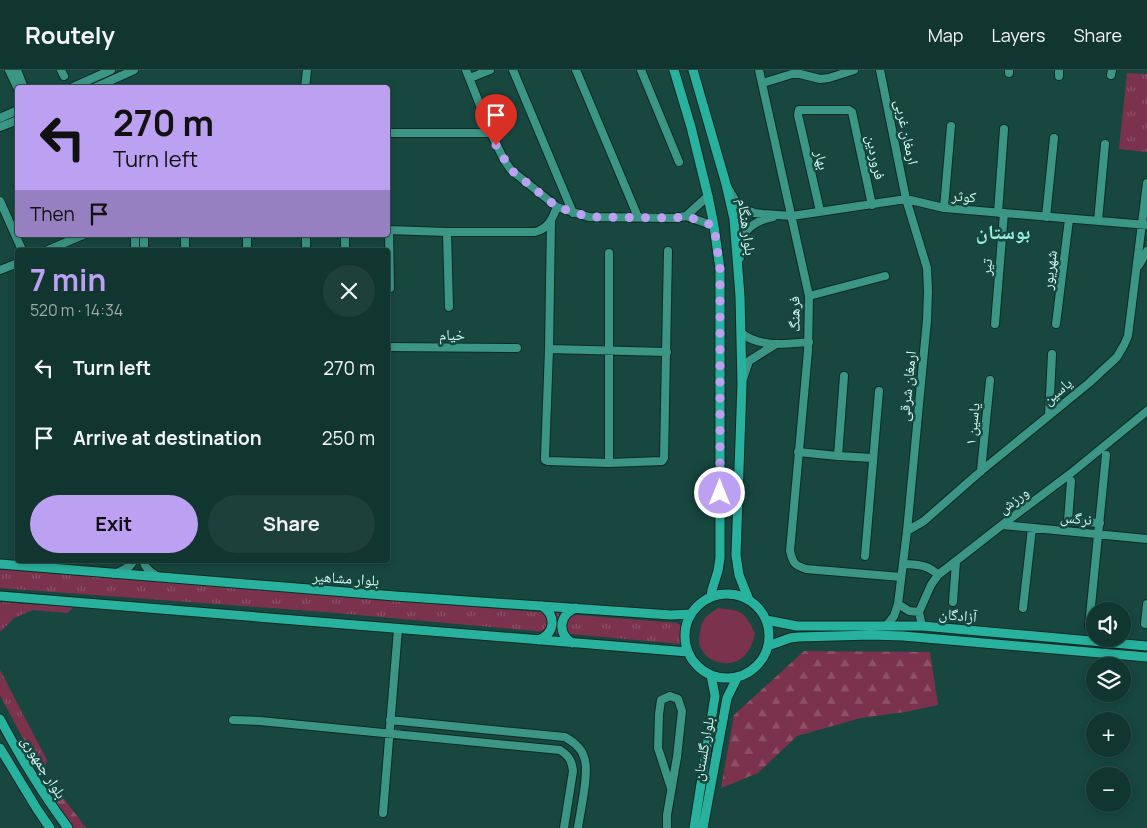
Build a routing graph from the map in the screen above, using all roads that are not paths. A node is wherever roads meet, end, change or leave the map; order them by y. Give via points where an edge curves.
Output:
1 (9, 70) edge
2 (16, 70) edge
3 (111, 70) edge
4 (134, 70) edge
5 (307, 70) edge
6 (490, 70) edge
7 (514, 70) edge
8 (576, 70) edge
9 (641, 70) edge
10 (674, 70) edge
11 (693, 70) edge
12 (759, 70) edge
13 (854, 70) edge
14 (880, 70) edge
15 (800, 72) edge
16 (836, 72) edge
17 (468, 74) edge
18 (100, 75) junction
19 (92, 78) junction
20 (763, 83) junction
21 (16, 85) edge
22 (23, 85) edge
23 (77, 85) edge
24 (98, 85) edge
25 (99, 85) edge
26 (101, 85) edge
27 (305, 85) edge
28 (15, 111) edge
29 (853, 116) joint
30 (0, 118) edge
31 (15, 121) edge
32 (951, 126) dead end
33 (0, 127) edge
34 (1004, 129) dead end
35 (390, 133) edge
36 (491, 133) junction
37 (1054, 138) dead end
38 (1105, 144) dead end
39 (679, 162) dead end
40 (1147, 183) edge
41 (726, 184) junction
42 (708, 196) junction
43 (906, 199) junction
44 (0, 201) edge
45 (872, 205) junction
46 (557, 207) junction
47 (944, 208) junction
48 (820, 211) junction
49 (573, 212) junction
50 (1001, 213) junction
51 (780, 215) junction
52 (686, 216) junction
53 (792, 216) junction
54 (638, 217) junction
55 (1046, 217) junction
56 (1068, 219) junction
57 (1098, 221) junction
58 (551, 222) junction
59 (1144, 224) edge
60 (714, 226) junction
61 (390, 231) edge
62 (447, 232) junction
63 (15, 234) edge
64 (77, 237) edge
65 (52, 248) edge
66 (668, 250) dead end
67 (1147, 251) edge
68 (608, 253) dead end
69 (15, 264) edge
70 (738, 267) junction
71 (0, 270) edge
72 (1135, 271) junction
73 (885, 276) dead end
74 (810, 296) junction
75 (449, 307) dead end
76 (995, 324) dead end
77 (1056, 324) dead end
78 (740, 332) junction
79 (809, 342) junction
80 (776, 344) junction
81 (390, 347) edge
82 (517, 348) dead end
83 (549, 349) junction
84 (609, 351) junction
85 (667, 352) junction
86 (1052, 354) dead end
87 (844, 376) dead end
88 (990, 380) dead end
89 (742, 384) junction
90 (879, 391) dead end
91 (1147, 411) edge
92 (1049, 415) junction
93 (798, 452) junction
94 (1106, 455) dead end
95 (838, 456) junction
96 (872, 458) junction
97 (610, 463) junction
98 (981, 471) junction
99 (720, 477) junction
100 (739, 477) junction
101 (1072, 481) dead end
102 (1100, 523) junction
103 (1002, 525) junction
104 (1032, 528) junction
105 (907, 531) junction
106 (1099, 534) junction
107 (1147, 539) edge
108 (865, 556) dead end
109 (956, 562) junction
110 (132, 563) edge
111 (144, 563) edge
112 (0, 564) edge
113 (903, 564) junction
114 (114, 574) junction
115 (938, 575) junction
116 (901, 577) junction
117 (158, 578) junction
118 (0, 596) edge
119 (711, 597) junction
120 (750, 600) junction
121 (953, 602) dead end
122 (1092, 602) edge
123 (898, 604) junction
124 (1147, 604) edge
125 (542, 606) junction
126 (576, 608) junction
127 (1023, 608) dead end
128 (919, 612) junction
129 (691, 614) junction
130 (766, 620) junction
131 (1145, 624) dead end
132 (887, 625) junction
133 (922, 626) junction
134 (398, 629) junction
135 (538, 640) junction
136 (572, 643) junction
137 (768, 646) junction
138 (1147, 646) edge
139 (688, 652) junction
140 (1147, 657) edge
141 (711, 676) junction
142 (737, 678) junction
143 (0, 719) edge
144 (233, 720) dead end
145 (390, 720) junction
146 (389, 733) junction
147 (0, 748) edge
148 (2, 759) edge
149 (672, 788) junction
150 (383, 813) dead end
151 (50, 828) edge
152 (68, 828) edge
153 (564, 828) edge
154 (578, 828) edge
155 (667, 828) edge
156 (694, 828) edge
157 (704, 828) edge

1 - 21 street
2 - 22 street
3 - 18 street
4 - 26 street
5 - 27 street
6 - 17 street
7 - 49 street
8 - 54 street
9 - 39 street
10 - 42 main road
11 - 41 main road, بلوار هنگام
12 - 20 street, فرهنگ
13 - 16 street
14 - 43 street, ارمغان غربی
15 - 16 street via 820,79 829,78
15 - 20 street
17 - 36 street
18 - 19 street
18 - 25 street
19 - 23 street
19 - 24 street
20 - 53 street, فرهنگ
28 - 30 street
29 - 45 street, فروردین
29 - 48 street, بهار via 849,110 799,110
31 - 33 street
32 - 47 street
34 - 50 street, تیر
35 - 36 street
36 - 46 street via 511,170
37 - 55 street
38 - 57 street
40 - 59 street, یاسین
41 - 51 street, کوثر via 743,208 754,213
41 - 70 main road, بلوار هنگام via 734,219
42 - 52 street
42 - 60 main road
43 - 45 street, کوثر
43 - 47 street, کوثر
43 - 105 street, ارمغان شرقی via 927,268 928,291 928,320
44 - 63 street
45 - 48 street, کوثر
46 - 49 street
46 - 58 street
47 - 50 street, کوثر
48 - 53 street, کوثر
49 - 54 street via 589,217
50 - 55 street, کوثر
50 - 76 street, تیر
51 - 53 street, کوثر
51 - 70 street, کوثر via 760,221 744,234
52 - 54 street
52 - 60 street
53 - 74 street, فرهنگ
55 - 56 street, کوثر
56 - 57 street, کوثر
56 - 77 street, شهریور
57 - 59 street, کوثر
58 - 62 street via 543,230 529,233
58 - 83 street
59 - 72 street, یاسین
60 - 99 main road via 720,269
61 - 62 street
62 - 75 street
64 - 65 street
66 - 85 street
67 - 72 street
68 - 84 street
69 - 71 street
70 - 78 main road, بلوار هنگام
72 - 92 street, یاسین via 1128,336 1117,358
73 - 74 street
74 - 79 street, فرهنگ
78 - 80 street via 749,339
78 - 89 main road, بلوار هنگام
79 - 80 street
79 - 93 street, فرهنگ
80 - 89 street via 749,362
81 - 82 street, خیام
83 - 84 street
83 - 97 street via 546,460
84 - 85 street
84 - 97 street
85 - 97 street via 664,458 662,461
86 - 92 street
87 - 95 street
88 - 98 street, یاسین ۱
89 - 100 main road, بلوار هنگام
90 - 96 street
91 - 103 street, ورزش
92 - 98 street, یاسین
93 - 95 street
93 - 116 street, فرهنگ via 790,551 793,562 806,569
94 - 102 street
95 - 96 street
96 - 108 street
98 - 105 street, یاسین
99 - 100 main road
99 - 119 main road via 720,558
100 - 120 main road, بلوار هنگام via 736,561
101 - 102 street via 1068,521
102 - 106 street
103 - 104 street, نرگس
103 - 109 street, ورزش
104 - 106 street, نرگس
104 - 127 street
105 - 113 street, ارمغان شرقی
106 - 107 street, نرگس
106 - 122 street
109 - 115 street, ورزش
109 - 121 street
110 - 114 street
111 - 117 street
112 - 114 main road, بلوار مشاهیر
113 - 115 street via 922,565
113 - 116 street, ارمغان شرقی
114 - 117 main road, بلوار مشاهیر
115 - 128 street, ورزش
116 - 123 street, ارمغان شرقی
117 - 125 main road, بلوار مشاهیر
118 - 134 main road
119 - 120 main road via 731,594
119 - 129 main road
120 - 130 main road
123 - 128 street via 909,611
123 - 132 street
124 - 131 street
125 - 126 main road, بلوار مشاهیر
125 - 135 main road via 550,613 552,624 547,634
126 - 129 main road, بلوار مشاهیر
126 - 136 main road via 566,614 561,624 563,635
128 - 133 street
129 - 139 main road via 685,633
130 - 132 main road, آزادگان via 797,626
130 - 137 main road
132 - 133 main road, آزادگان
133 - 138 main road, آزادگان
134 - 135 main road
134 - 145 street
135 - 136 main road
136 - 139 main road
137 - 140 main road, آزادگان via 799,637 871,635
137 - 142 main road via 754,669
139 - 141 main road via 699,668
141 - 142 main road
141 - 156 main road, بلوار گلستان via 715,696
142 - 157 main road, بلوار گلستان via 726,698
143 - 152 main road, بلوار جمهوری via 48,802
144 - 146 street
145 - 146 street
145 - 154 street via 565,737 577,745 585,757 587,771
146 - 150 street
146 - 153 street via 560,750 568,754 573,771
147 - 148 main road, بلوار جمهوری
148 - 151 main road, بلوار جمهوری
149 - 149 street via 682,711 678,699 670,696 661,700 658,748
149 - 155 street

